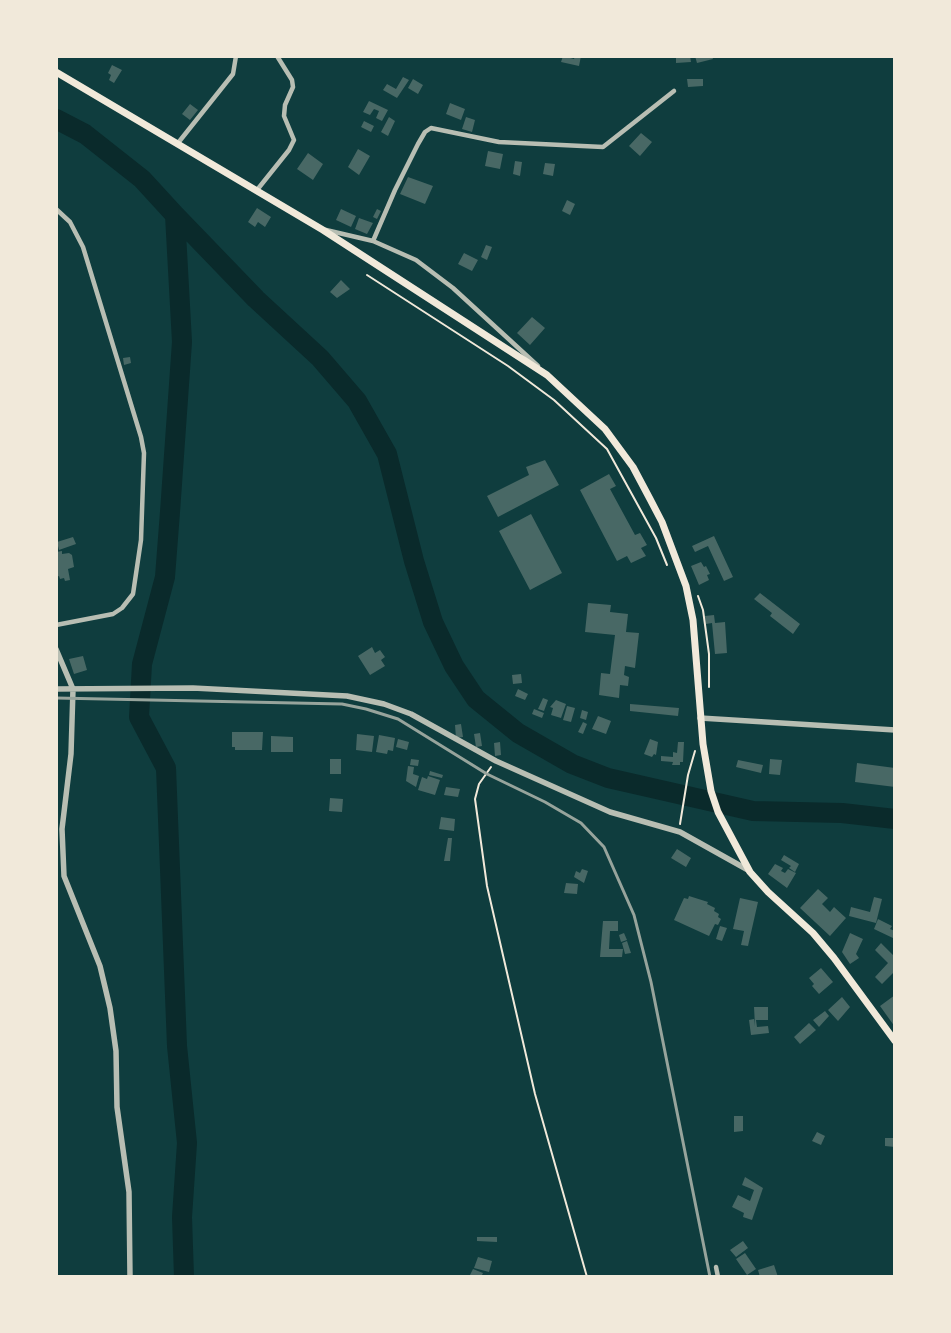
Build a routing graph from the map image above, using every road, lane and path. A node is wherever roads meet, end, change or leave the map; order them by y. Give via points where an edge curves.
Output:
1 (236, 56) edge
2 (277, 56) edge
3 (56, 72) edge
4 (674, 90) dead end
5 (178, 143) junction
6 (257, 190) junction
7 (56, 202) edge
8 (57, 210) edge
9 (323, 230) junction
10 (374, 241) junction
11 (368, 275) dead end
12 (547, 375) junction
13 (668, 565) dead end
14 (697, 593) dead end
15 (56, 625) edge
16 (56, 649) edge
17 (56, 689) edge
18 (73, 689) junction
19 (708, 690) dead end
20 (700, 718) junction
21 (895, 730) edge
22 (702, 733) junction
23 (496, 761) junction
24 (680, 832) junction
25 (750, 872) junction
26 (895, 1041) edge
27 (716, 1267) dead end
28 (130, 1277) edge
29 (587, 1277) edge
30 (718, 1277) edge

1 - 5 street via 232,74
2 - 6 street via 293,84 285,105 284,119 294,140
3 - 5 main road
4 - 10 street via 603,148 499,142 430,128 418,144 395,190
5 - 6 main road
6 - 9 main road
7 - 8 street
8 - 15 street via 74,226 83,247 138,426 144,453 144,494 138,572 128,602 112,614
9 - 10 street
9 - 12 main road
10 - 12 street via 432,271
11 - 13 path via 539,389 607,449
12 - 20 main road via 617,443 662,522 690,603
14 - 19 path via 706,622
16 - 18 street
17 - 18 street
18 - 23 street via 193,688 346,696 411,714
18 - 28 street via 62,829 64,876 100,966 110,1008 116,1051 117,1107 129,1192
20 - 21 street
20 - 22 main road
22 - 24 path via 688,775
22 - 25 main road via 718,812
23 - 24 street via 610,812
23 - 29 path via 479,784 475,799 487,886 535,1094
24 - 25 street
25 - 26 main road via 834,958
27 - 30 street

